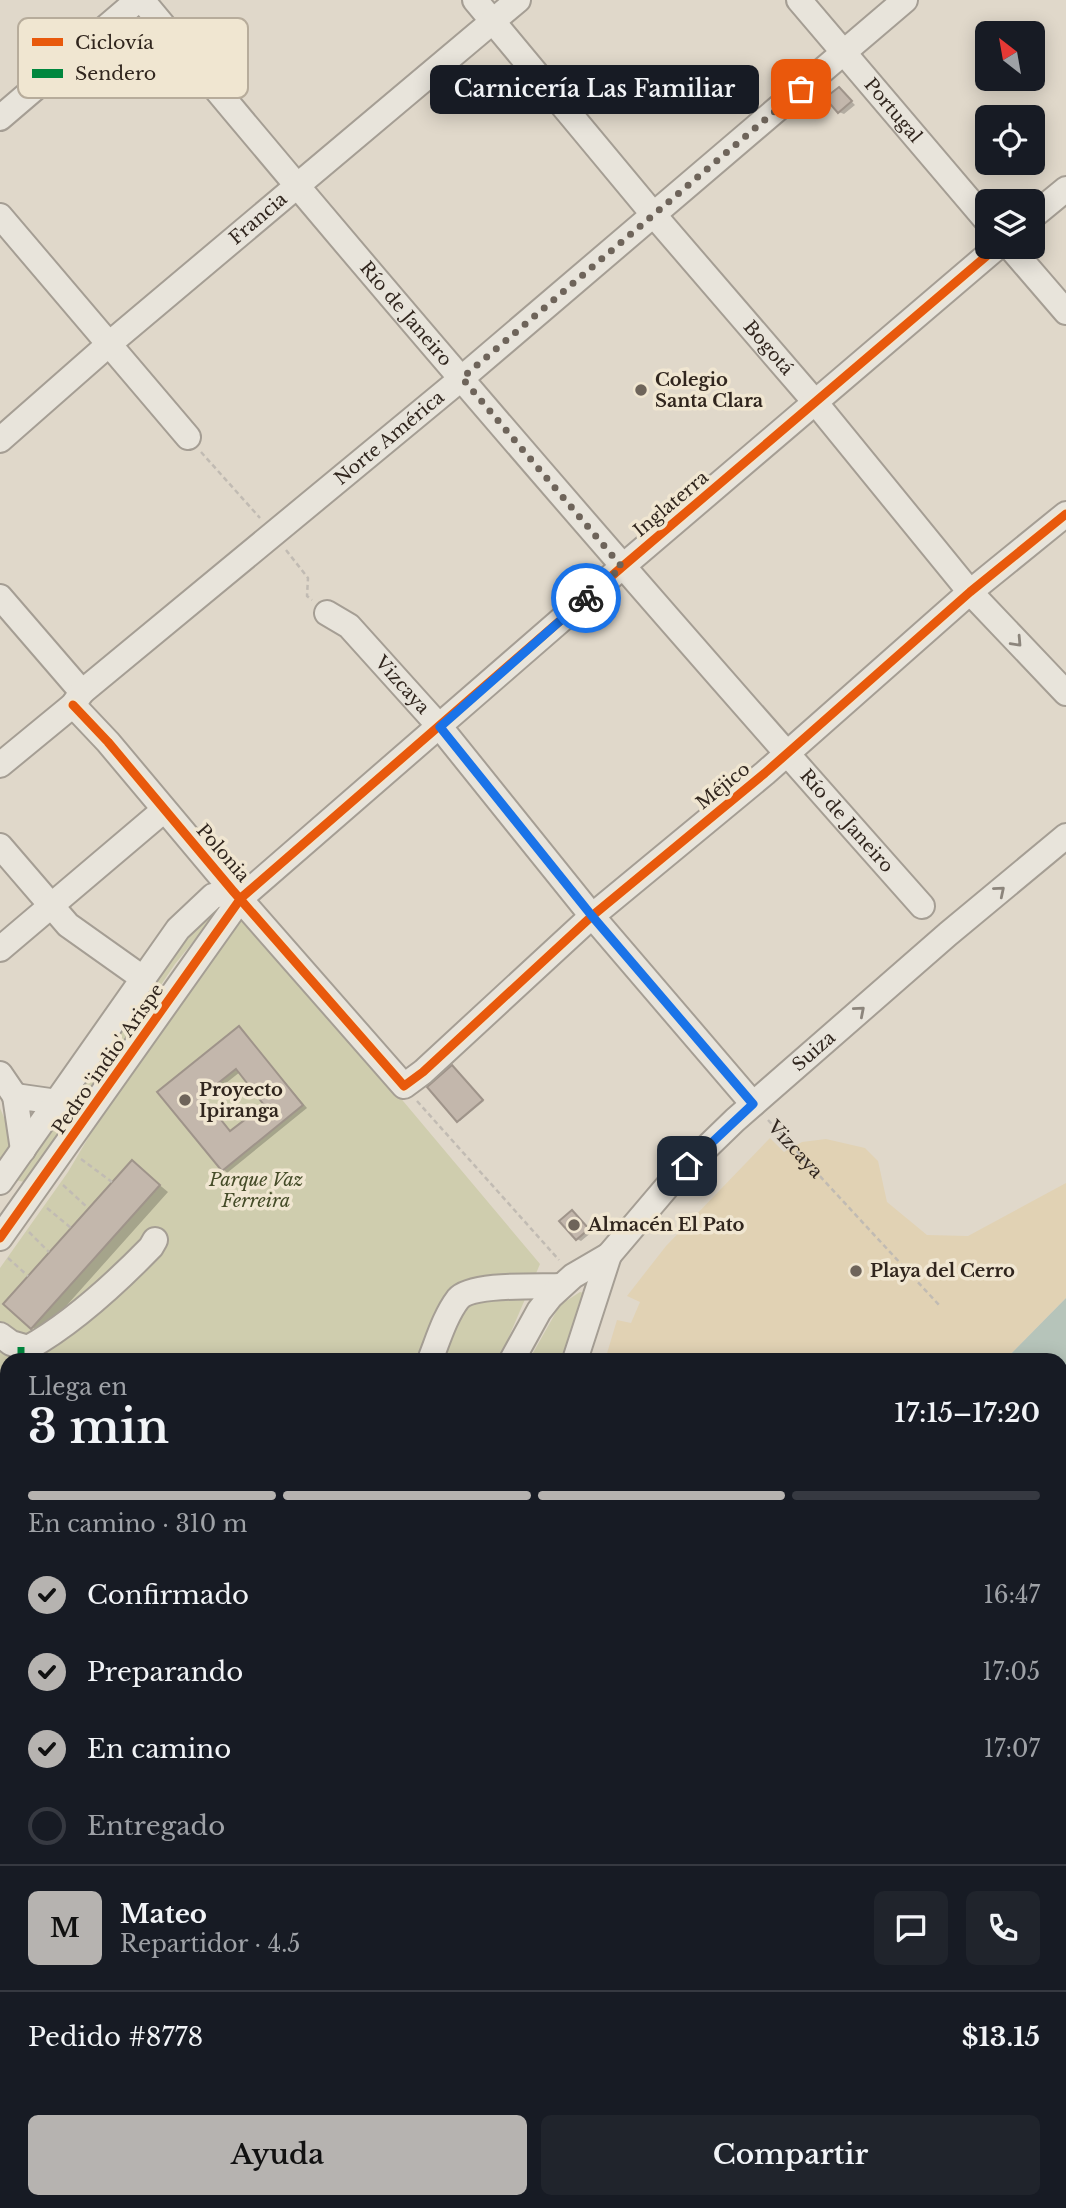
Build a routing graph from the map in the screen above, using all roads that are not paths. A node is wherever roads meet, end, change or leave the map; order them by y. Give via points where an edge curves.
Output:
1 (140, 0) edge
2 (475, 0) edge
3 (518, 0) edge
4 (799, 0) edge
5 (905, 0) edge
6 (119, 18) edge
7 (155, 18) edge
8 (493, 22) junction
9 (843, 52) junction
10 (24, 98) edge
11 (223, 98) edge
12 (0, 118) edge
13 (297, 186) junction
14 (1066, 189) edge
15 (975, 206) edge
16 (1045, 206) edge
17 (653, 214) junction
18 (0, 216) edge
19 (983, 259) edge
20 (1020, 259) edge
21 (1066, 312) edge
22 (108, 345) junction
23 (462, 378) junction
24 (815, 402) junction
25 (188, 437) dead end
26 (0, 440) edge
27 (1066, 514) edge
28 (622, 567) junction
29 (970, 592) junction
30 (0, 597) edge
31 (327, 613) dead end
32 (1066, 694) edge
33 (78, 699) junction
34 (440, 727) junction
35 (787, 754) junction
36 (2, 759) edge
37 (164, 810) junction
38 (1066, 835) edge
39 (0, 846) edge
40 (237, 894) junction
41 (922, 906) dead end
42 (51, 907) junction
43 (592, 916) junction
44 (0, 949) edge
45 (144, 979) junction
46 (0, 1074) edge
47 (404, 1086) joint
48 (15, 1096) junction
49 (57, 1102) junction
50 (753, 1104) junction
51 (23, 1150) junction
52 (0, 1184) edge
53 (23, 1204) junction
54 (0, 1238) edge
55 (155, 1240) dead end
56 (610, 1255) junction
57 (567, 1281) junction
58 (0, 1335) edge
59 (433, 1353) edge
60 (516, 1353) edge
61 (577, 1353) edge

1 - 6 street
1 - 7 street, Río de Janeiro
2 - 8 street, Bogotá
3 - 8 street, Francia
4 - 9 street, Portugal
5 - 9 street, Norte América
8 - 13 street, Francia
8 - 17 street, Bogotá
9 - 15 street, Portugal
9 - 17 street, Norte América
10 - 12 street
11 - 13 street, Río de Janeiro
13 - 22 street, Francia
13 - 23 street, Río de Janeiro
14 - 16 street
17 - 23 street, Norte América
17 - 24 street, Bogotá
18 - 22 street
19 - 24 street, Inglaterra
20 - 21 street
22 - 25 street
22 - 26 street, Francia
23 - 28 street, Río de Janeiro
23 - 33 street, Norte América
24 - 28 street, Inglaterra
24 - 29 street, Bogotá
27 - 29 street, Méjico
28 - 34 street, Inglaterra
28 - 35 street, Río de Janeiro
29 -> 32 street, Bogotá
29 - 35 street, Méjico
30 - 33 street, Polonia
31 - 34 street, Vizcaya via 349,626
33 - 36 street, Norte América
33 - 37 street, Polonia
34 - 40 street, Inglaterra
34 - 43 street, Vizcaya
35 - 41 street, Río de Janeiro
35 - 43 street, Méjico
37 - 40 street, Polonia
37 - 42 street
50 -> 38 street, Suiza
39 - 42 street
40 - 45 street, Pedro 'indio' Arispe via 213,896 194,913
40 - 47 street, Polonia
40 - 53 street, Pedro 'indio' Arispe
42 - 44 street
42 - 45 street via 68,925
43 - 47 street, Méjico
43 - 50 street, Vizcaya
45 - 49 street, Pedro 'indio' Arispe
46 - 48 street
48 - 49 street
48 - 51 street
49 - 51 street, Pedro 'indio' Arispe
50 - 56 street, Suiza via 671,1182
51 - 52 street, Pedro 'indio' Arispe
52 - 53 street, Pedro 'indio' Arispe
53 - 54 street, Pedro 'indio' Arispe
55 - 58 street via 113,1283 44,1339 27,1348
56 - 57 street, Suiza
56 - 61 street
57 - 59 street via 476,1290 460,1297
57 - 60 street via 538,1311

